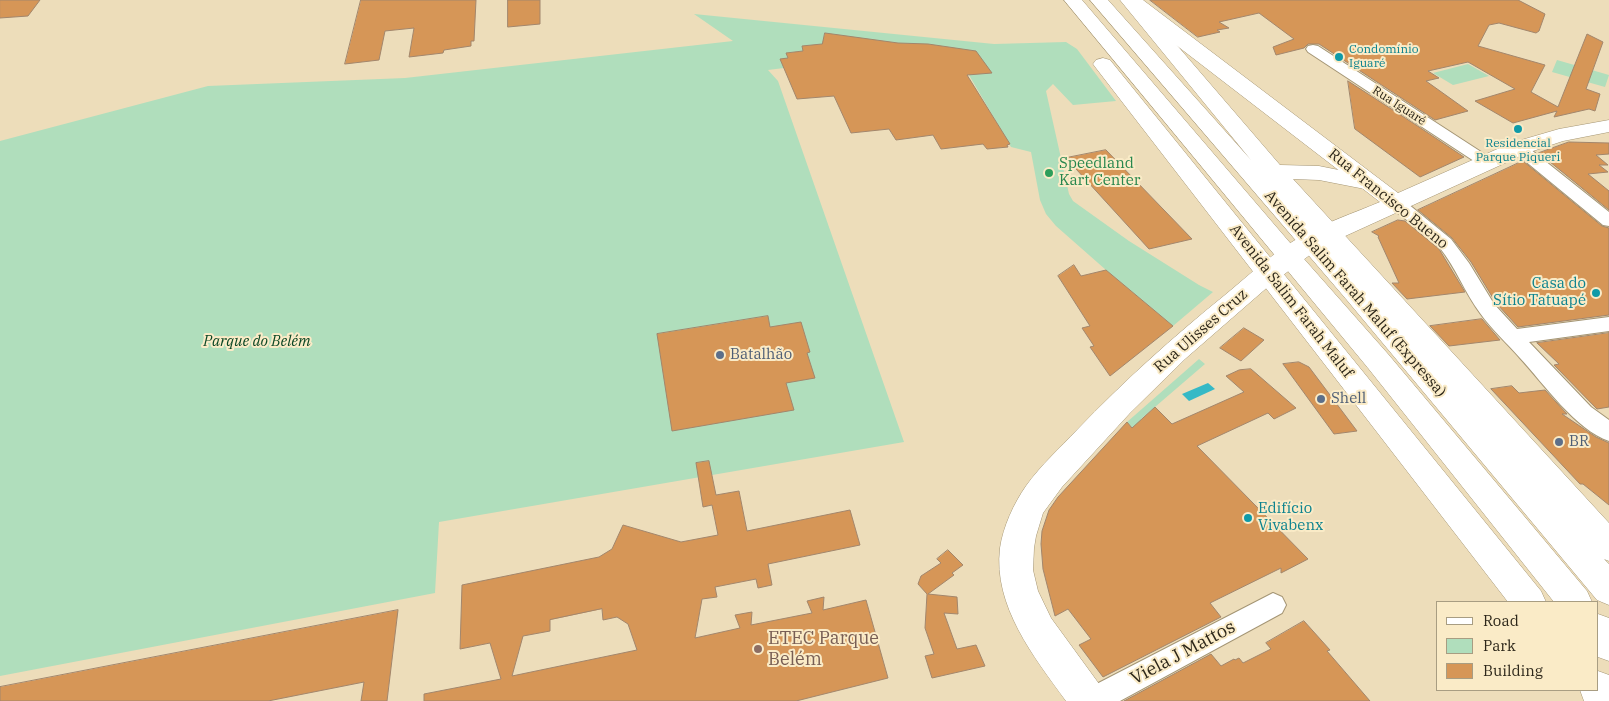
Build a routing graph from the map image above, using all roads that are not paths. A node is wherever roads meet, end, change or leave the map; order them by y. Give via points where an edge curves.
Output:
1 (1052, 0) edge
2 (1073, 0) edge
3 (1098, 0) edge
4 (1131, 0) edge
5 (1313, 50) dead end
6 (1146, 87) junction
7 (1177, 89) junction
8 (1150, 123) junction
9 (1609, 126) edge
10 (1248, 143) junction
11 (1519, 148) junction
12 (1486, 162) junction
13 (1274, 170) junction
14 (1249, 172) junction
15 (1221, 176) junction
16 (1200, 185) junction
17 (1387, 197) junction
18 (1609, 221) edge
19 (1299, 251) junction
20 (1609, 324) edge
21 (1511, 337) junction
22 (1405, 394) junction
23 (1609, 432) edge
24 (1609, 546) edge
25 (1609, 589) edge
26 (1528, 601) edge
27 (1548, 601) edge
28 (1574, 601) edge
29 (1273, 605) dead end
30 (1599, 632) edge
31 (1609, 644) edge
32 (1599, 690) edge
33 (1091, 701) edge
34 (1607, 701) edge

1 - 8 main road, Avenida Salim Farah Maluf
2 - 6 main road
3 - 7 main road, Avenida Salim Farah Maluf (Expressa)
4 - 10 main road, Avenida Salim Farah Maluf
4 - 17 main road, Rua Francisco Bueno
5 - 12 street, Rua Iguaré
6 - 8 main road
6 - 15 main road
7 - 10 main road
7 - 14 main road, Avenida Salim Farah Maluf (Expressa)
8 - 16 main road, Avenida Salim Farah Maluf
9 - 11 main road, Rua Ulisses Cruz via 1559,135
10 - 13 main road, Avenida Salim Farah Maluf
10 - 17 main road via 1318,161
11 - 12 main road, Rua Ulisses Cruz
11 - 18 street
12 - 17 main road, Rua Ulisses Cruz
13 - 14 main road
13 - 17 main road via 1319,173
13 - 19 main road, Avenida Salim Farah Maluf
14 - 15 main road
14 - 19 main road, Avenida Salim Farah Maluf (Expressa)
15 - 16 main road
15 - 19 main road, Avenida Salim Farah Maluf (Expressa)
16 - 19 main road, Avenida Salim Farah Maluf
17 - 19 main road, Rua Ulisses Cruz
17 - 21 street, Rua Francisco Bueno via 1455,254 1486,309
19 - 22 main road, Avenida Salim Farah Maluf (Expressa)
19 - 24 main road, Avenida Salim Farah Maluf
19 - 25 main road, Avenida Salim Farah Maluf (Expressa)
19 - 26 main road, Avenida Salim Farah Maluf
19 - 33 main road, Rua Ulisses Cruz via 1194,334 1126,397 1033,501 1017,549 1022,596 1031,620
20 - 21 street
21 - 23 street, Rua Francisco Bueno via 1583,413
22 - 27 main road via 1410,416 1418,431
22 - 28 main road, Avenida Salim Farah Maluf (Expressa)
29 - 33 street, Viela J Mattos
30 - 31 main road
32 - 34 main road

